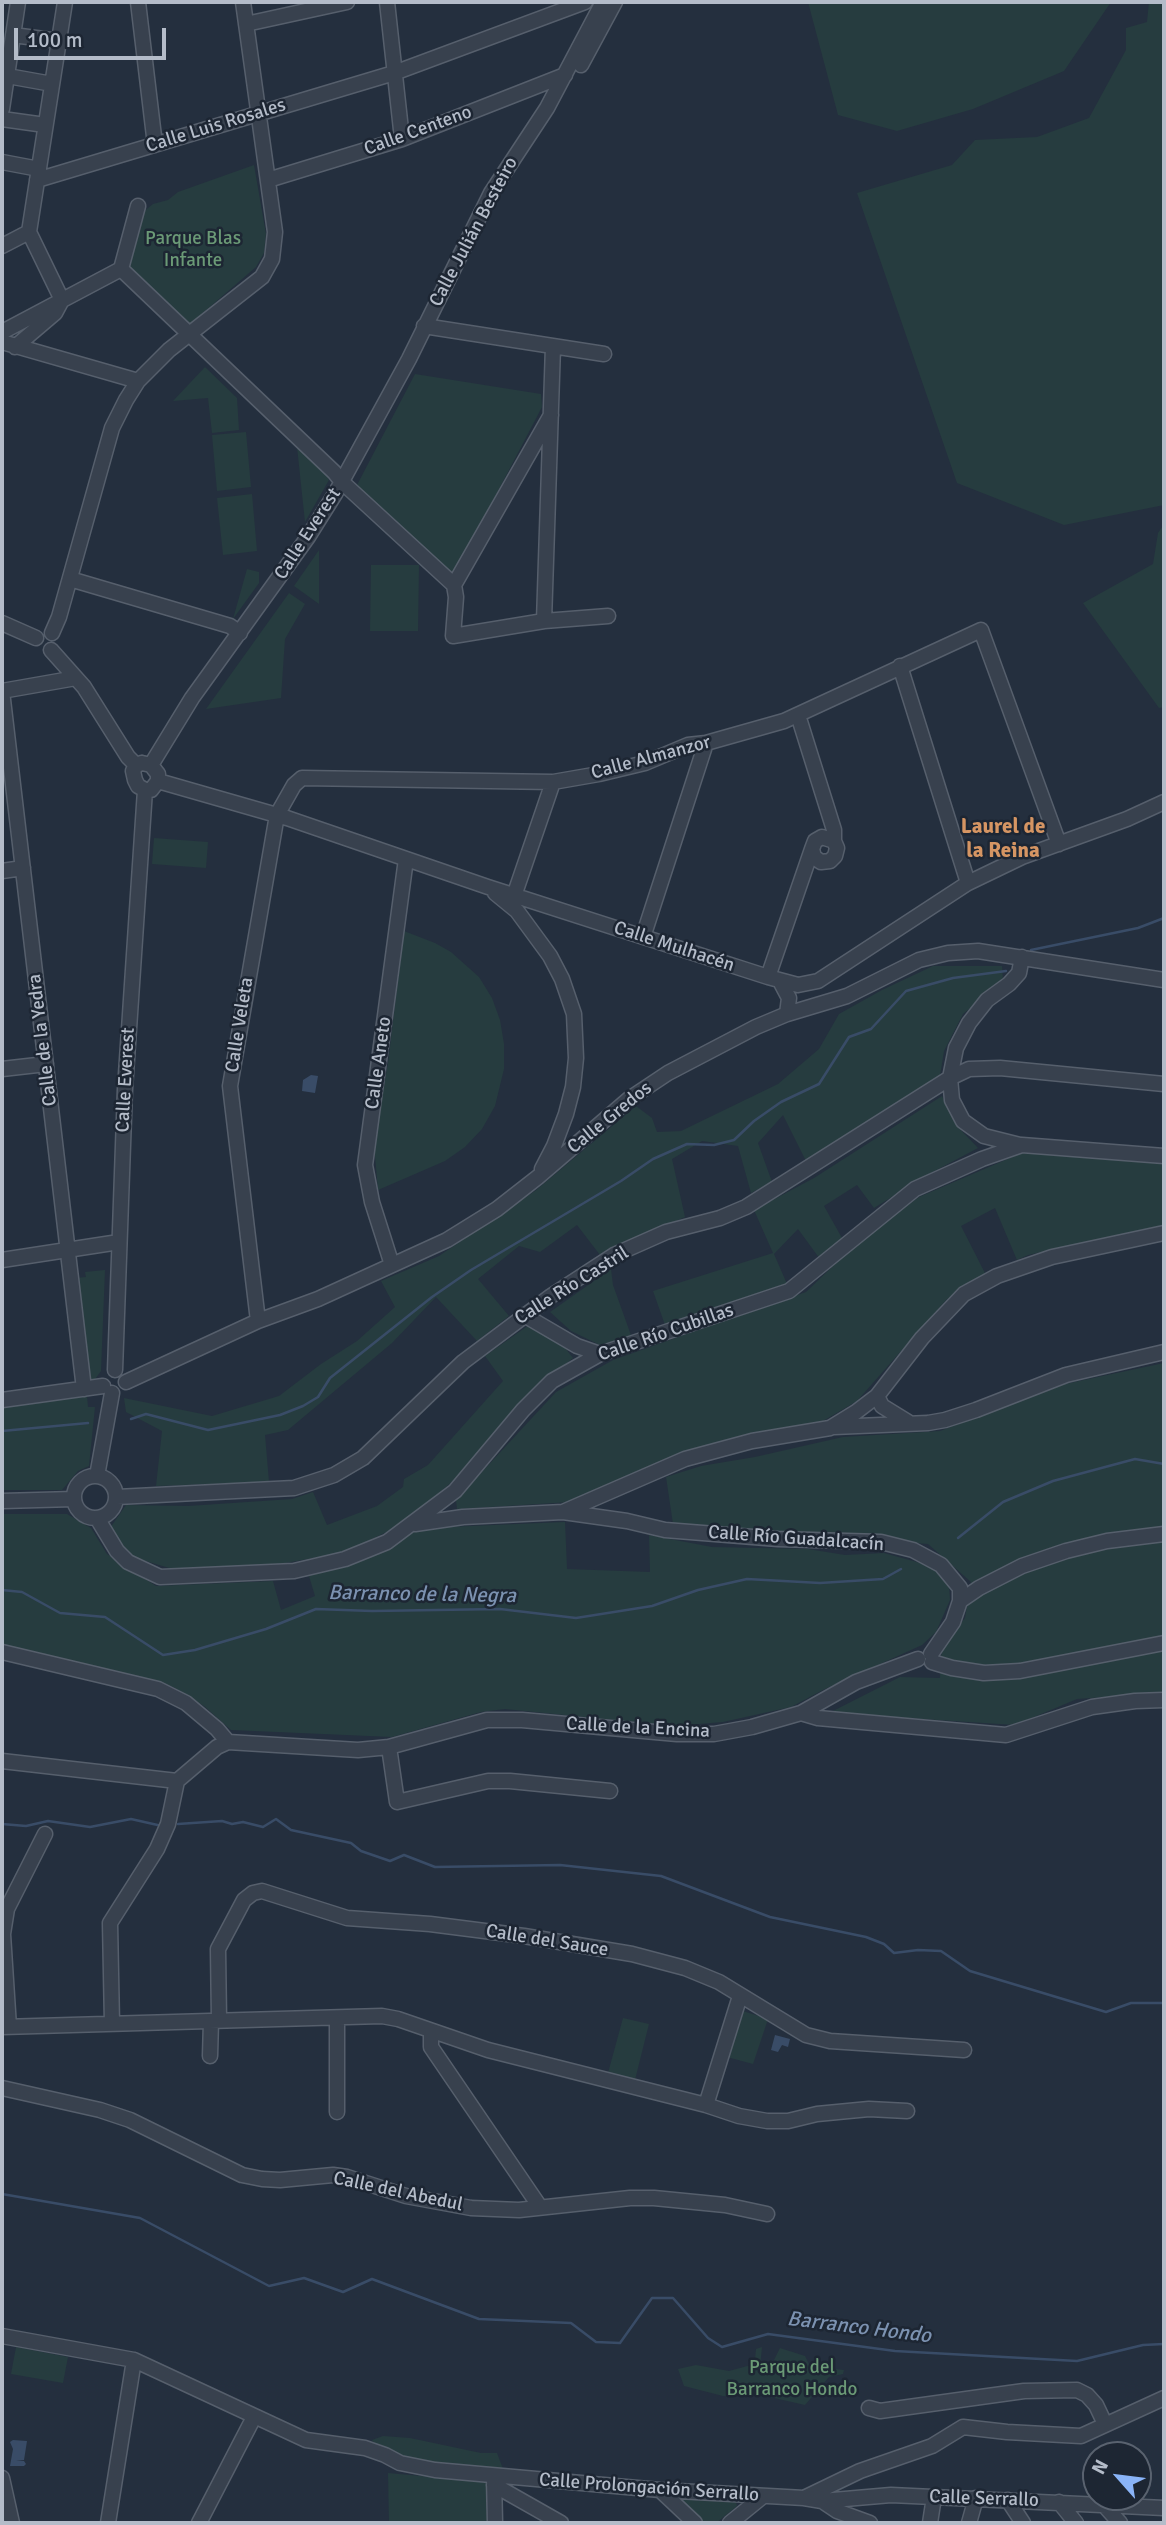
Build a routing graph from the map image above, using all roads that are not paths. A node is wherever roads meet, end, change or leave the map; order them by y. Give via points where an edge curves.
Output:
1 (18, 2) edge
2 (65, 2) edge
3 (138, 2) edge
4 (243, 2) edge
5 (347, 2) edge
6 (387, 2) edge
7 (585, 2) edge
8 (603, 2) edge
9 (615, 2) edge
10 (246, 24) junction
11 (13, 35) junction
12 (59, 41) junction
13 (394, 73) junction
14 (4, 75) edge
15 (565, 75) junction
16 (52, 83) junction
17 (549, 104) junction
18 (2, 109) edge
19 (258, 114) junction
20 (2, 119) edge
21 (45, 125) junction
22 (402, 139) junction
23 (155, 145) junction
24 (2, 162) edge
25 (38, 174) junction
26 (268, 180) junction
27 (138, 206) dead end
28 (29, 232) junction
29 (2, 246) edge
30 (121, 269) junction
31 (62, 300) junction
32 (424, 326) junction
33 (2, 332) edge
34 (188, 335) junction
35 (8, 345) edge
36 (553, 346) junction
37 (604, 354) dead end
38 (138, 381) junction
39 (551, 415) junction
40 (342, 482) junction
41 (70, 579) junction
42 (454, 585) junction
43 (608, 616) dead end
44 (544, 621) junction
45 (2, 623) edge
46 (52, 633) junction
47 (240, 633) junction
48 (36, 638) junction
49 (51, 650) junction
50 (900, 666) junction
51 (76, 678) junction
52 (2, 691) edge
53 (798, 715) junction
54 (706, 743) junction
55 (143, 765) junction
56 (342, 768) dead end
57 (324, 778) junction
58 (158, 781) junction
59 (553, 782) junction
60 (145, 790) junction
61 (1164, 802) edge
62 (277, 815) junction
63 (834, 841) junction
64 (1059, 844) junction
65 (812, 849) junction
66 (406, 859) junction
67 (23, 868) junction
68 (2, 871) edge
69 (968, 883) junction
70 (488, 887) junction
71 (514, 896) junction
72 (643, 937) junction
73 (1021, 957) junction
74 (774, 979) junction
75 (1164, 980) edge
76 (787, 1014) junction
77 (46, 1064) junction
78 (2, 1069) edge
79 (950, 1078) junction
80 (1164, 1084) edge
81 (984, 1136) junction
82 (1022, 1145) junction
83 (1164, 1156) edge
84 (982, 1159) junction
85 (538, 1177) junction
86 (1164, 1233) edge
87 (119, 1242) junction
88 (68, 1250) junction
89 (2, 1260) edge
90 (392, 1265) junction
91 (544, 1301) junction
92 (524, 1315) junction
93 (258, 1321) junction
94 (551, 1328) junction
95 (578, 1346) junction
96 (1164, 1352) edge
97 (600, 1354) junction
98 (578, 1366) junction
99 (116, 1370) junction
100 (126, 1382) junction
101 (84, 1389) junction
102 (108, 1390) junction
103 (877, 1396) junction
104 (2, 1400) edge
105 (909, 1423) junction
106 (830, 1428) junction
107 (97, 1476) junction
108 (619, 1489) junction
109 (117, 1497) junction
110 (74, 1499) junction
111 (2, 1501) edge
112 (563, 1512) junction
113 (97, 1518) junction
114 (627, 1521) junction
115 (410, 1525) junction
116 (1164, 1534) edge
117 (960, 1594) junction
118 (1164, 1643) edge
119 (2, 1652) edge
120 (927, 1658) junction
121 (1164, 1700) edge
122 (801, 1713) junction
123 (228, 1742) junction
124 (389, 1747) junction
125 (2, 1761) edge
126 (177, 1781) junction
127 (610, 1791) dead end
128 (45, 1834) dead end
129 (740, 1996) junction
130 (337, 2018) junction
131 (215, 2020) junction
132 (112, 2024) junction
133 (5, 2027) edge
134 (430, 2031) junction
135 (964, 2050) dead end
136 (210, 2056) dead end
137 (2, 2088) edge
138 (706, 2105) junction
139 (907, 2111) dead end
140 (337, 2112) dead end
141 (540, 2207) junction
142 (767, 2214) dead end
143 (2, 2336) edge
144 (134, 2360) junction
145 (1164, 2398) edge
146 (869, 2408) dead end
147 (254, 2417) junction
148 (1105, 2424) junction
149 (2, 2478) edge
150 (494, 2481) junction
151 (660, 2490) junction
152 (762, 2497) junction
153 (934, 2497) junction
154 (804, 2498) junction
155 (976, 2498) junction
156 (1008, 2500) junction
157 (4, 2501) edge
158 (822, 2501) junction
159 (1059, 2502) junction
160 (1082, 2503) edge
161 (7, 2521) edge
162 (108, 2523) edge
163 (199, 2523) edge
164 (495, 2523) edge
165 (561, 2523) edge
166 (695, 2523) edge
167 (730, 2523) edge
168 (870, 2523) edge
169 (930, 2523) edge
170 (969, 2523) edge
171 (1023, 2523) edge
172 (1076, 2523) edge

1 - 11 street
2 - 12 street
3 - 23 street
4 - 10 street
5 - 10 street
6 - 13 street
7 - 13 street, Calle Luis Rosales
8 - 15 street, Calle Julián Besteiro
9 - 17 street, Calle Julián Besteiro via 580,67
10 - 19 street
11 - 12 street
11 - 14 street
12 - 16 street
13 - 19 street, Calle Luis Rosales
13 - 22 street
14 - 16 street
14 - 18 street
15 - 17 street, Calle Julián Besteiro
15 - 22 street, Calle Centeno
16 - 21 street
17 - 32 street, Calle Julián Besteiro via 491,193
19 - 23 street, Calle Luis Rosales
19 - 26 street
20 - 21 street
21 - 25 street
22 - 26 street, Calle Centeno
23 - 25 street, Calle Luis Rosales
24 - 25 street
25 - 28 street
26 - 34 street via 275,232 272,260 262,277
27 - 30 street
28 - 29 street
28 - 31 street
30 - 31 street
30 - 34 street
31 - 33 street
31 - 35 street via 55,313
32 - 36 street
32 - 40 street, Calle Everest
34 - 38 street
34 - 40 street
35 - 38 street
36 - 37 street
36 - 39 street
38 - 41 street via 112,428
39 - 42 street
39 - 44 street
40 - 42 street
40 - 47 street, Calle Everest
41 - 46 street
41 - 47 street via 230,626
42 - 44 street via 453,636
43 - 44 street
45 - 48 street
46 - 48 street via 43,632
46 - 49 street via 55,642
47 - 55 street, Calle Everest
48 - 49 street via 40,649
49 - 51 street
50 - 53 street, Calle Almanzor
50 - 64 street, Calle Almanzor via 981,630
50 - 69 street
51 - 52 street
51 - 55 street via 128,757
52 - 67 street, Calle de la Yedra
53 - 54 street, Calle Almanzor
53 - 63 street
54 - 59 street, Calle Almanzor via 688,745 645,764
54 - 72 street
55 - 58 street via 158,774
55 - 60 street via 133,771 138,786
56 - 57 street
57 - 59 street, Calle Almanzor
57 - 62 street, Calle Almanzor via 302,778
58 - 60 street
58 - 62 street, Calle Mulhacén
59 - 71 street
60 - 87 street, Calle Everest
61 - 64 street, Calle Mulhacén
62 - 66 street, Calle Mulhacén
62 - 93 street, Calle Veleta via 230,1086
63 - 65 street via 818,838
63 - 65 street via 837,852 830,861 817,860
64 - 69 street, Calle Mulhacén
65 - 74 street
66 - 70 street, Calle Mulhacén
66 - 90 street, Calle Aneto via 365,1165
67 - 68 street
67 - 77 street, Calle de la Yedra
69 - 74 street, Calle Mulhacén via 818,981 798,985
70 - 71 street, Calle Mulhacén
70 - 85 street via 535,933 562,979 574,1014 573,1087 554,1146
71 - 72 street, Calle Mulhacén
72 - 74 street, Calle Mulhacén
73 - 75 street, Calle Gredos
73 - 76 street, Calle Gredos via 978,951 919,960 847,996
73 - 79 street via 1019,973 987,1000 969,1023 956,1048
74 - 76 street via 789,998
76 - 85 street, Calle Gredos via 667,1073 629,1099
77 - 78 street
77 - 88 street, Calle de la Yedra
79 - 80 street, Calle Río Castril via 969,1069 1000,1068
79 - 81 street via 962,1121
79 - 91 street, Calle Río Castril via 746,1207 666,1232 614,1255
81 - 82 street
81 - 84 street via 988,1146
82 - 83 street, Calle Río Cubillas
82 - 84 street, Calle Río Cubillas
84 - 97 street, Calle Río Cubillas via 915,1189 789,1291
85 - 90 street, Calle Gredos via 447,1240
86 - 103 street via 1052,1257 997,1276 964,1294
87 - 88 street
87 - 99 street, Calle Everest
88 - 89 street
88 - 101 street, Calle de la Yedra
90 - 93 street, Calle Gredos
91 - 92 street, Calle Río Castril
91 - 94 street via 544,1316
92 - 94 street
92 - 109 street, Calle Río Castril via 463,1362 363,1458 334,1475 294,1488
93 - 100 street, Calle Gredos
94 - 95 street
95 - 97 street
95 - 98 street
96 - 105 street via 1066,1375 946,1420
97 - 98 street, Calle Río Cubillas
98 - 115 street, Calle Río Cubillas via 552,1381 455,1491
99 - 100 street
99 - 102 street via 105,1375
100 - 102 street via 123,1389
101 - 102 street
101 - 104 street
102 - 107 street
103 - 105 street via 882,1406
103 - 106 street
105 - 106 street
106 - 108 street via 752,1441 685,1460
107 - 109 street via 113,1485
107 - 110 street via 78,1485
108 - 112 street
108 - 114 street via 619,1512
109 - 113 street via 109,1514
110 - 111 street
110 - 113 street via 79,1511
112 - 114 street, Calle Río Guadalcacín
112 - 115 street, Calle Río Guadalcacín
113 - 115 street, Calle Río Cubillas via 128,1562 160,1577 294,1572 387,1542
114 - 117 street, Calle Río Guadalcacín via 690,1532 881,1542 912,1550 941,1565
116 - 117 street via 1066,1551
117 - 120 street via 953,1622
118 - 120 street via 1020,1671 984,1673
119 - 123 street via 158,1689 186,1703
120 - 122 street, Calle de la Encina via 856,1682
121 - 122 street via 1092,1707 1006,1735
122 - 124 street, Calle de la Encina via 714,1734 487,1720
123 - 124 street, Calle de la Encina via 358,1750
123 - 126 street
124 - 127 street via 397,1802 488,1781
125 - 126 street
126 - 132 street via 157,1849 110,1923
128 - 133 street via 7,1909 3,1934
129 - 131 street, Calle del Sauce via 685,1968 632,1954 429,1924 347,1918 262,1892 244,1900 218,1949
129 - 135 street, Calle del Sauce via 787,2026 830,2041
129 - 138 street
130 - 131 street
130 - 134 street via 382,2016
130 - 140 street
131 - 132 street
131 - 136 street, Calle del Sauce
132 - 133 street
134 - 138 street
134 - 141 street via 431,2047
137 - 141 street, Calle del Abedul via 130,2120 242,2175 280,2180 333,2175 471,2208
138 - 139 street via 767,2121 869,2109
141 - 142 street, Calle del Abedul via 654,2198
143 - 144 street, Calle Prolongación Serrallo
144 - 147 street, Calle Prolongación Serrallo
144 - 162 street
145 - 148 street
146 - 148 street via 880,2411 1024,2391 1077,2390 1096,2405
147 - 150 street, Calle Prolongación Serrallo via 306,2440 365,2448 400,2463
147 - 163 street
148 - 154 street via 1082,2436 963,2427 932,2446 860,2471
149 - 157 street
150 - 151 street, Calle Prolongación Serrallo
150 - 164 street
150 - 165 street
151 - 152 street, Calle Prolongación Serrallo
151 - 166 street
152 - 154 street, Calle Prolongación Serrallo
152 - 167 street
153 - 155 street, Calle Serrallo
153 - 158 street, Calle Serrallo via 891,2495
153 - 169 street
154 - 158 street, Calle Serrallo
155 - 156 street, Calle Serrallo
155 - 170 street
156 - 159 street, Calle Serrallo
156 - 171 street
157 - 161 street
158 - 168 street
159 - 160 street, Calle Serrallo
159 - 172 street

